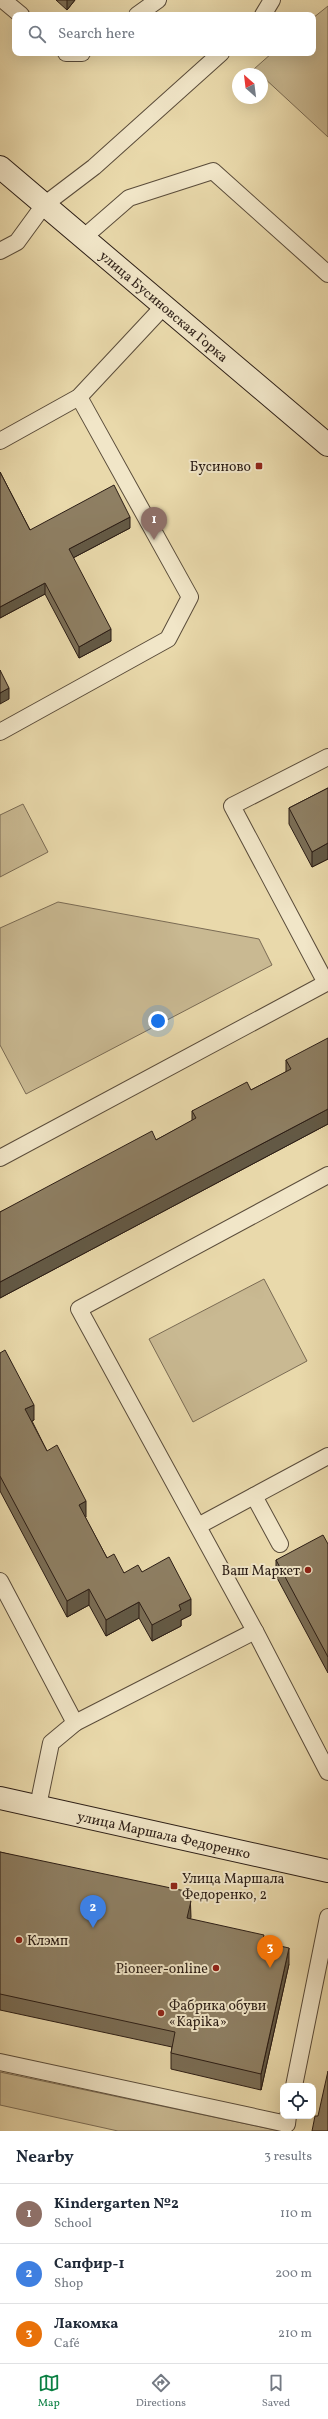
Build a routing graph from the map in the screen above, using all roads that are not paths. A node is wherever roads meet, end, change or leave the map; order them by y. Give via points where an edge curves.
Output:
1 (3, 0) edge
2 (158, 0) edge
3 (272, 0) edge
4 (17, 12) edge
5 (142, 12) edge
6 (265, 12) edge
7 (217, 56) edge
8 (0, 167) edge
9 (44, 205) junction
10 (82, 238) junction
11 (0, 251) edge
12 (328, 274) edge
13 (164, 306) junction
14 (79, 397) junction
15 (0, 441) edge
16 (328, 445) edge
17 (0, 732) edge
18 (328, 756) edge
19 (327, 982) edge
20 (0, 1158) edge
21 (328, 1175) edge
22 (328, 1458) edge
23 (254, 1496) junction
24 (198, 1526) junction
25 (280, 1544) dead end
26 (0, 1581) edge
27 (255, 1631) junction
28 (75, 1723) junction
29 (328, 1772) edge
30 (0, 1798) edge
31 (38, 1806) junction
32 (328, 1871) edge
33 (328, 1917) edge
34 (0, 2062) edge
35 (295, 2083) edge
36 (288, 2119) edge

1 - 4 lane
2 - 5 lane
3 - 6 lane
7 - 9 lane via 94,167
8 - 9 street, улица Бусиновская Горка
9 - 10 street, улица Бусиновская Горка
9 - 11 lane via 17,242
10 - 12 lane via 129,198 213,171
10 - 13 street, улица Бусиновская Горка
13 - 14 lane
13 - 16 street, улица Бусиновская Горка
14 - 15 lane
14 - 17 lane via 190,597 168,639
18 - 19 lane via 232,806
19 - 20 lane
21 - 24 lane via 80,1309
22 - 23 lane
23 - 24 lane
23 - 25 lane
24 - 27 lane
26 - 28 lane
27 - 28 lane
27 - 29 lane
28 - 31 lane via 51,1743
30 - 31 street, улица Маршала Федоренко
31 - 32 street, улица Маршала Федоренко
33 - 35 lane
34 - 36 lane via 287,2124

